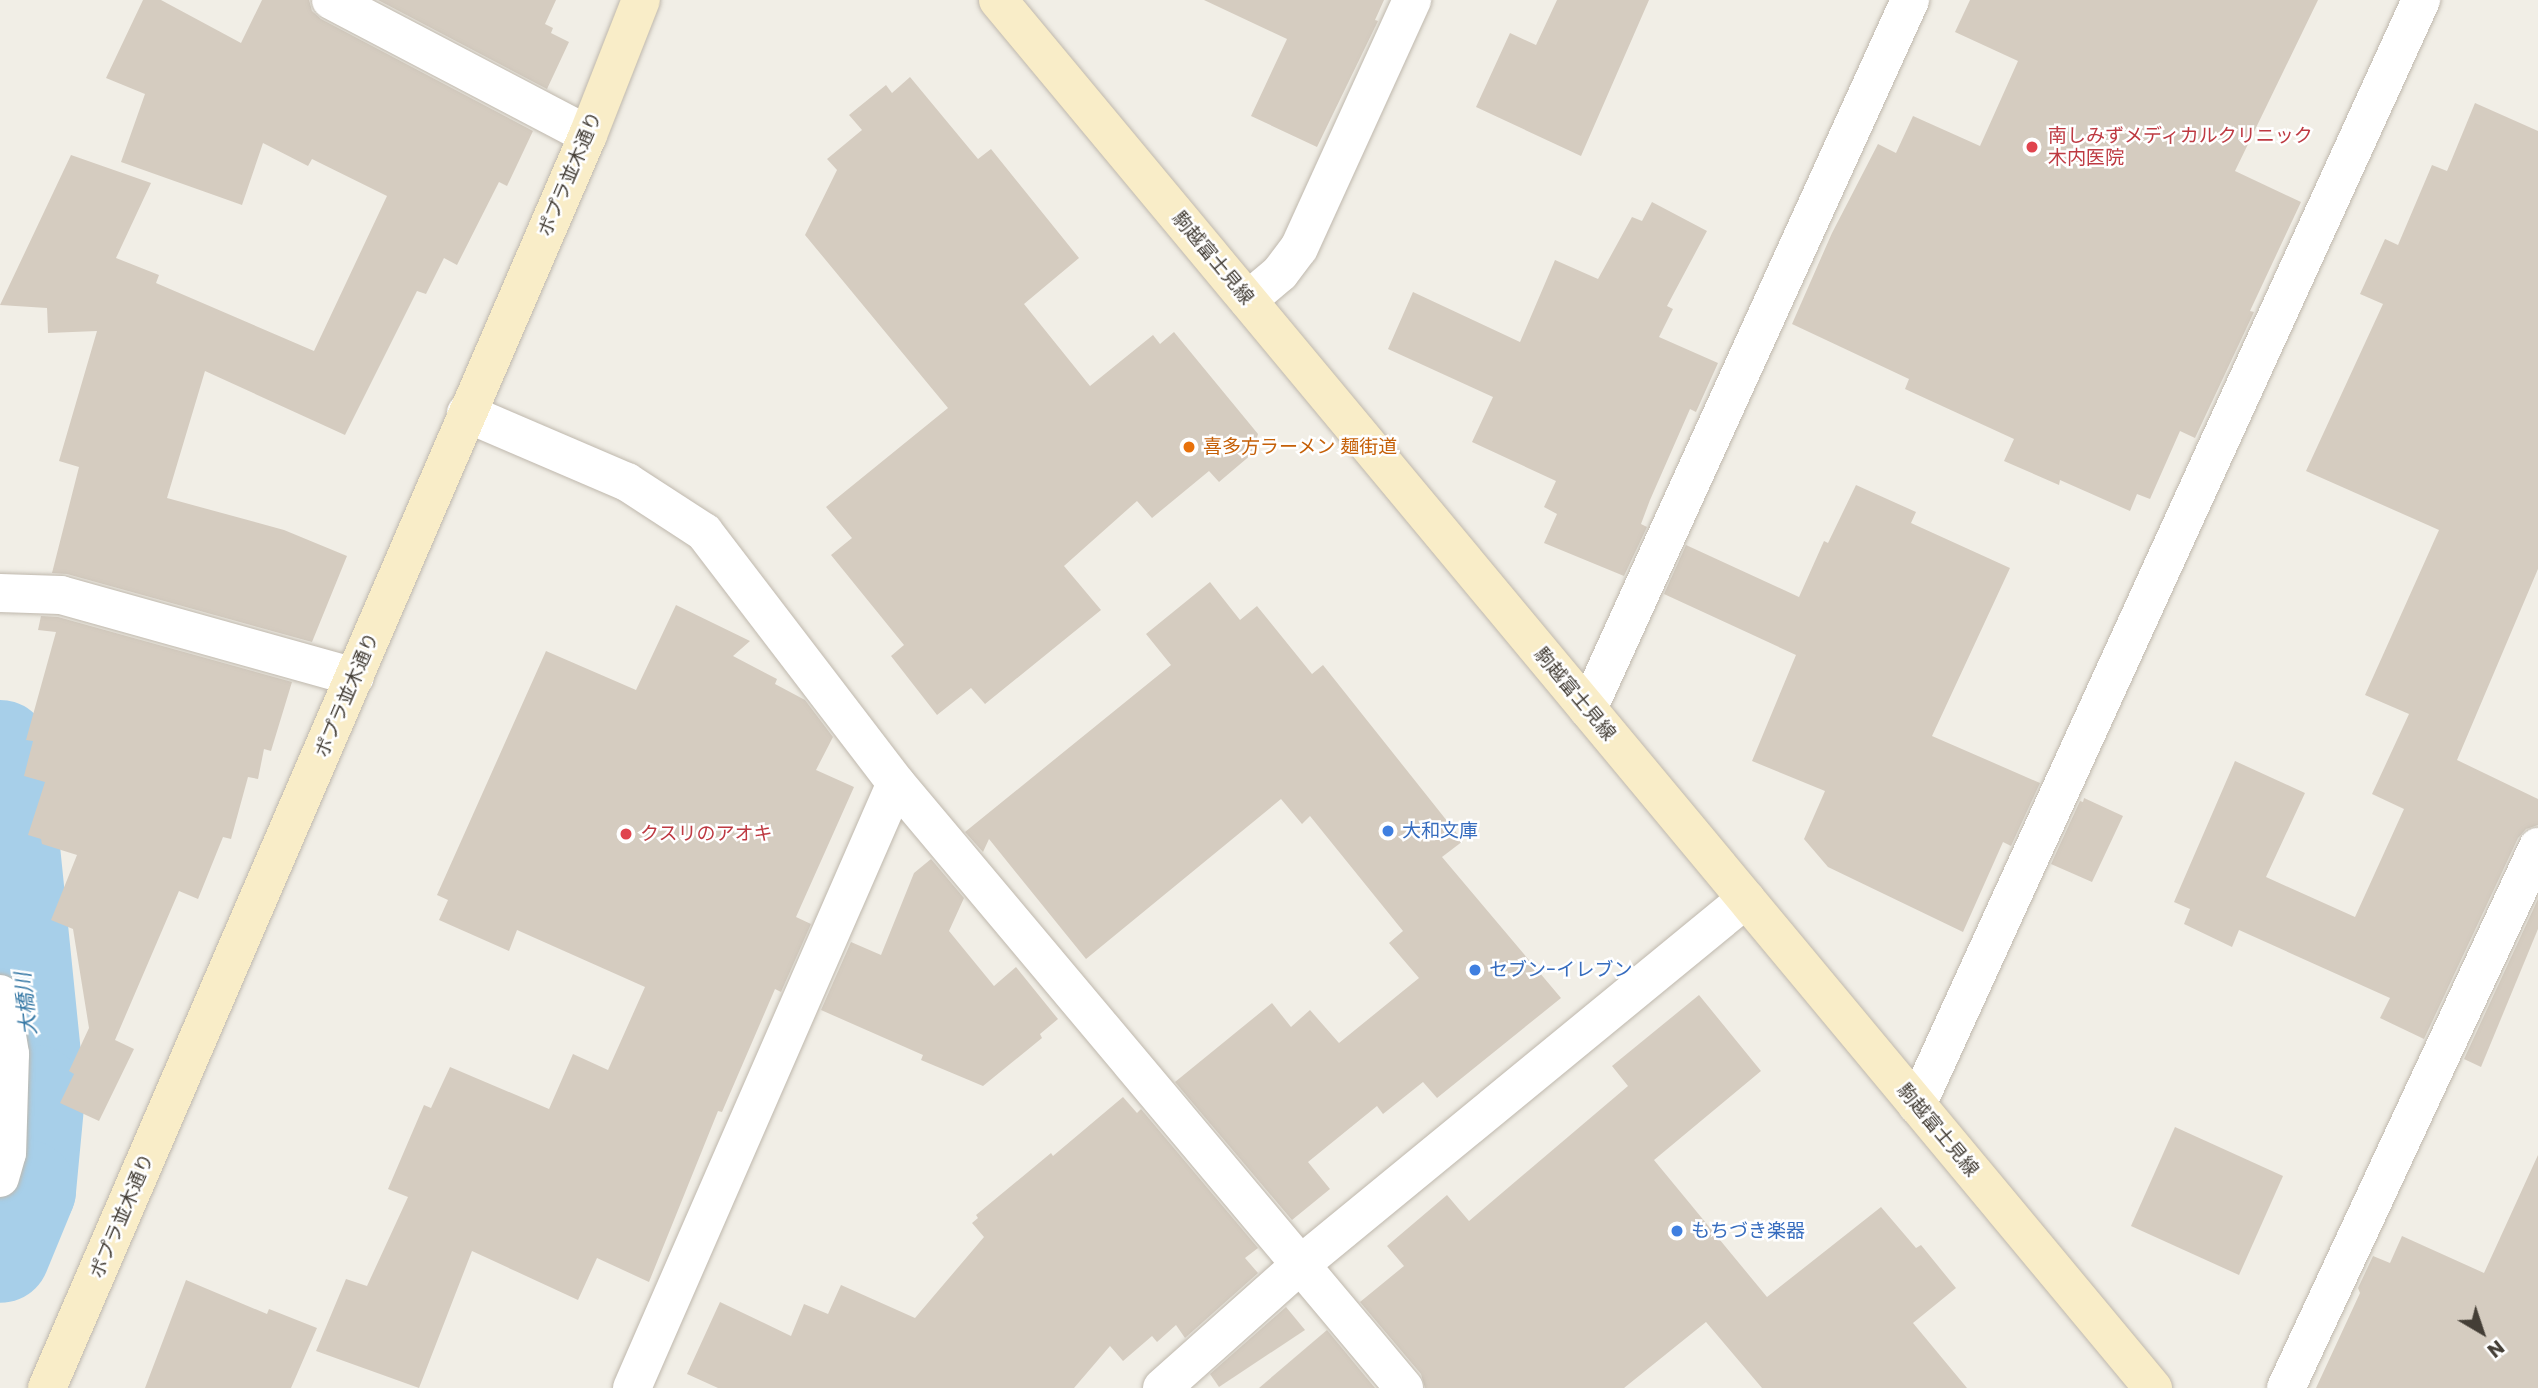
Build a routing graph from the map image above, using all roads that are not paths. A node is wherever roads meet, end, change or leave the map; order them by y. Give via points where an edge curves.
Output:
1 (331, 0) edge
2 (641, 0) edge
3 (998, 0) edge
4 (1412, 0) edge
5 (1910, 0) edge
6 (2421, 0) edge
7 (588, 135) junction
8 (1248, 300) junction
9 (466, 413) junction
10 (0, 593) edge
11 (355, 677) junction
12 (1588, 709) junction
13 (896, 783) junction
14 (2538, 847) edge
15 (1746, 899) junction
16 (0, 994) edge
17 (1917, 1105) junction
18 (0, 1178) edge
19 (1300, 1265) junction
20 (47, 1388) edge
21 (632, 1388) edge
22 (1162, 1388) edge
23 (1404, 1388) edge
24 (2153, 1388) edge
25 (2286, 1388) edge

1 - 7 street
2 - 7 main road, ポプラ並木通り
3 - 8 main road, 駒越富士見線
4 - 8 street via 1299,248 1280,273
5 - 12 street
6 - 17 street
7 - 9 main road, ポプラ並木通り
8 - 12 main road, 駒越富士見線
9 - 11 main road, ポプラ並木通り
9 - 13 street via 627,482 704,532
10 - 11 street via 61,595
11 - 20 main road, ポプラ並木通り
12 - 15 main road, 駒越富士見線
13 - 19 street
13 - 21 street
14 - 25 street
15 - 17 main road, 駒越富士見線
15 - 19 street
16 - 18 street via 10,1054 7,1153
17 - 24 main road, 駒越富士見線
19 - 22 street
19 - 23 street

